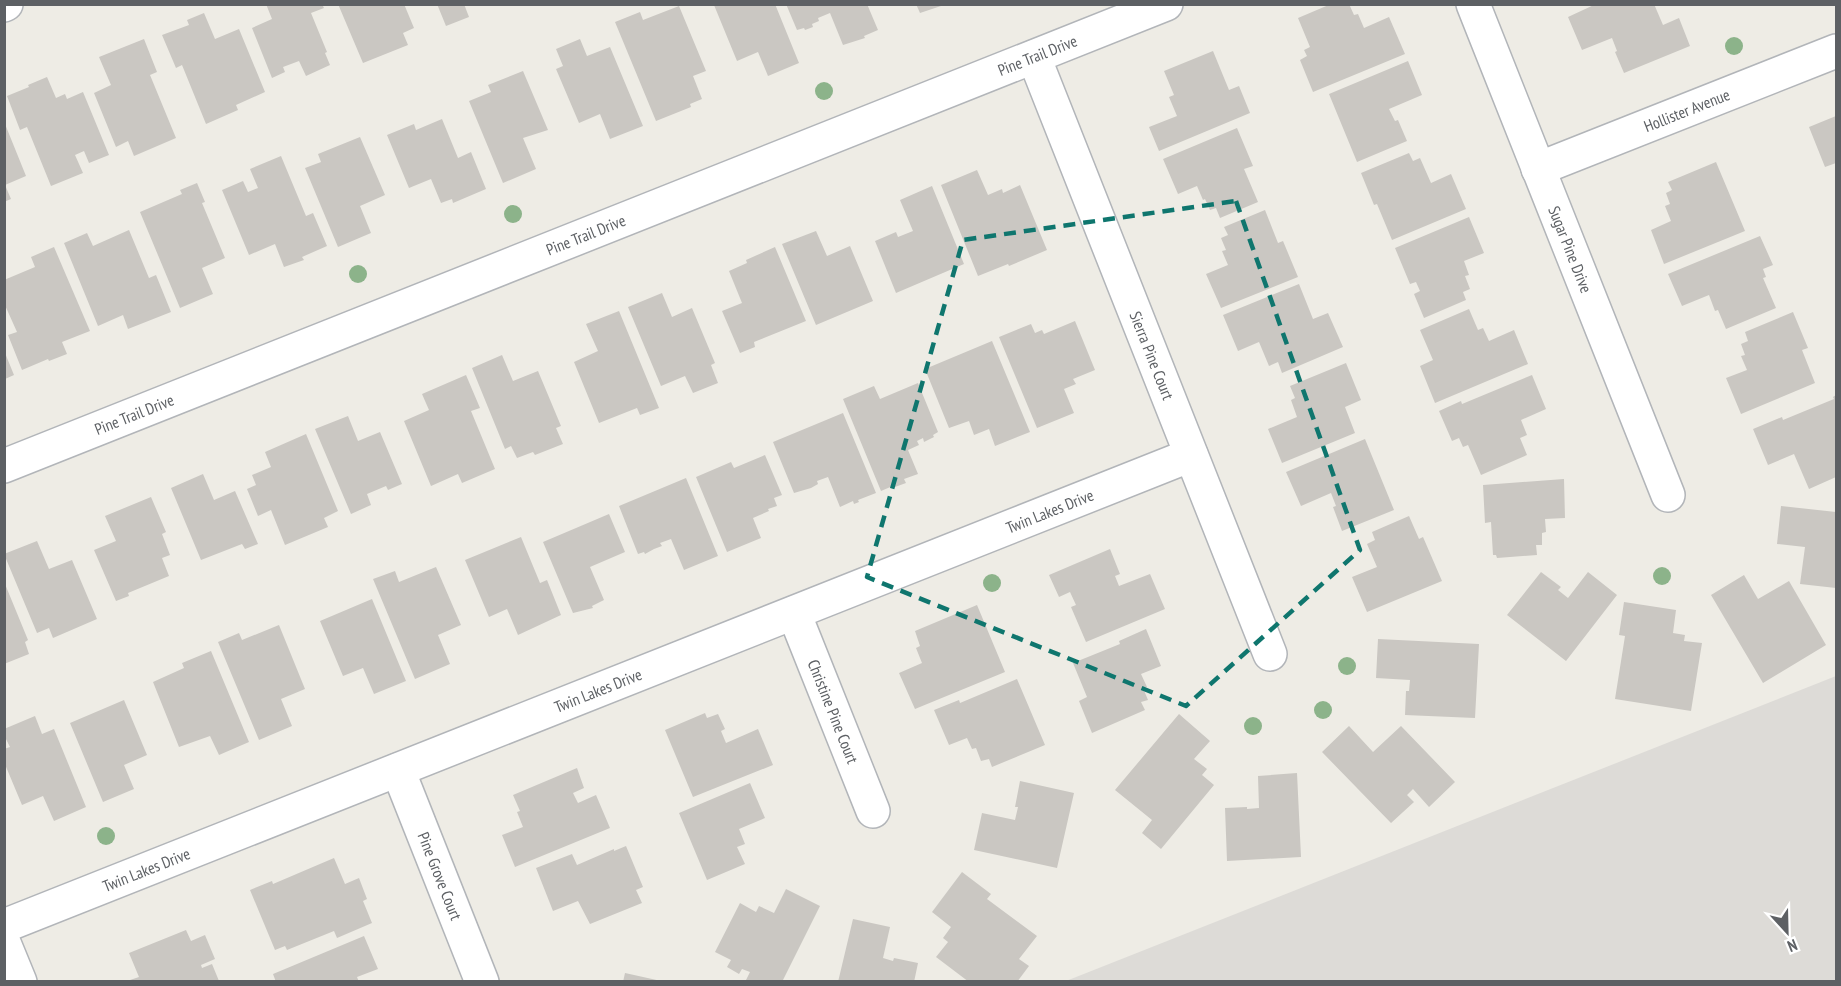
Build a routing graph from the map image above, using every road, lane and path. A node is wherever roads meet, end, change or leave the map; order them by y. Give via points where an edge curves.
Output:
1 (1166, 4) edge
2 (1473, 4) edge
3 (1836, 51) edge
4 (1034, 57) junction
5 (1538, 169) junction
6 (1191, 455) junction
7 (4, 466) edge
8 (1668, 495) dead end
9 (794, 613) junction
10 (1270, 654) dead end
11 (398, 770) junction
12 (873, 811) dead end
13 (4, 926) edge
14 (4, 942) edge
15 (20, 981) edge
16 (482, 981) edge

1 - 4 street, Pine Trail Drive
2 - 5 street, Sugar Pine Drive
3 - 5 street, Hollister Avenue
4 - 6 street, Sierra Pine Court
4 - 7 street, Pine Trail Drive
5 - 8 street, Sugar Pine Drive
6 - 9 street, Twin Lakes Drive
6 - 10 street, Sierra Pine Court
9 - 11 street, Twin Lakes Drive
9 - 12 street, Christine Pine Court
11 - 13 street, Twin Lakes Drive
11 - 16 street, Pine Grove Court
14 - 15 street

